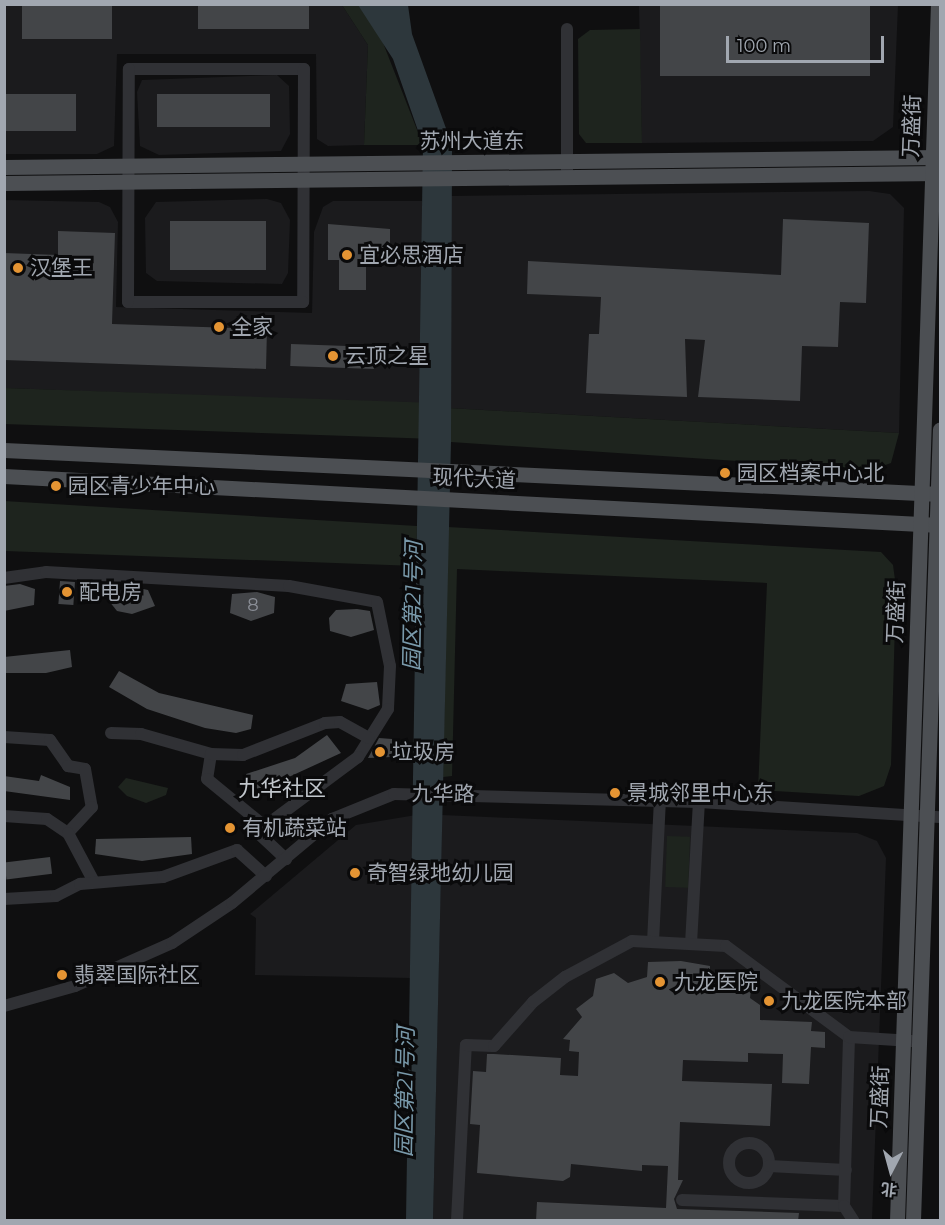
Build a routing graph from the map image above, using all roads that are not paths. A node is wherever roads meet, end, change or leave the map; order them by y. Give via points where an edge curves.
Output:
1 (938, 4) edge
2 (567, 29) dead end
3 (936, 165) edge
4 (4, 167) edge
5 (567, 169) junction
6 (456, 170) junction
7 (304, 172) junction
8 (129, 173) junction
9 (4, 183) edge
10 (940, 429) edge
11 (4, 450) edge
12 (4, 476) edge
13 (939, 494) edge
14 (919, 495) junction
15 (918, 525) junction
16 (939, 525) edge
17 (4, 578) edge
18 (4, 729) edge
19 (111, 733) dead end
20 (52, 734) dead end
21 (4, 737) edge
22 (369, 738) junction
23 (211, 754) junction
24 (660, 800) junction
25 (699, 802) junction
26 (910, 814) junction
27 (4, 816) edge
28 (934, 816) edge
29 (263, 825) junction
30 (68, 833) junction
31 (286, 859) junction
32 (266, 876) junction
33 (94, 882) junction
34 (4, 899) edge
35 (653, 942) junction
36 (691, 944) junction
37 (4, 1006) edge
38 (849, 1038) junction
39 (903, 1041) junction
40 (919, 1041) junction
41 (769, 1166) dead end
42 (846, 1170) junction
43 (682, 1200) dead end
44 (844, 1206) junction
45 (457, 1221) edge
46 (853, 1221) edge
47 (897, 1221) edge
48 (913, 1221) edge

1 - 3 main road, 万盛街
2 - 5 street
3 - 5 main road, 苏州大道东
3 - 14 main road, 万盛街
4 - 8 main road, 苏州大道东
5 - 6 main road, 苏州大道东
6 - 7 main road, 苏州大道东 via 417,178
6 - 7 main road, 苏州大道东 via 417,163
7 - 8 main road, 苏州大道东
7 - 8 street via 304,69 129,69
7 - 8 street via 303,302 128,302
8 - 9 main road, 苏州大道东
10 - 13 main road, 万盛街
11 - 14 main road, 现代大道
12 - 15 main road, 现代大道
13 - 14 main road, 现代大道
13 - 16 main road, 万盛街
14 - 15 main road, 万盛街
15 - 16 main road, 现代大道
15 - 26 main road, 万盛街
16 - 28 main road, 万盛街
17 - 22 street via 46,572 278,586 377,602 390,666 388,709
18 - 20 street
19 - 23 street via 141,734
21 - 30 street via 50,740 68,766 85,770 90,778 92,807
22 - 23 street via 340,722 325,723 243,755
22 - 29 street via 358,757
23 - 29 street via 207,779
24 - 25 street, 九华路
24 - 31 street, 九华路 via 411,792 376,797 345,811
24 - 35 street
25 - 26 street, 九华路
25 - 36 street
26 - 28 street, 九华路
26 - 39 main road, 万盛街
27 - 30 street via 47,819
28 - 40 main road, 万盛街
29 - 31 street via 256,832
30 - 33 street
31 - 32 street, 九华路
32 - 33 street via 237,850 163,877
32 - 37 street, 九华路 via 145,957 75,986
33 - 34 street via 56,896
35 - 36 street
35 - 45 street via 632,940 565,977 533,1002 494,1046 466,1045
36 - 38 street via 726,946
38 - 39 street
38 - 42 street
39 - 40 street
39 - 47 main road, 万盛街
40 - 48 main road, 万盛街
41 - 42 street
42 - 44 street
43 - 44 street
44 - 46 street

